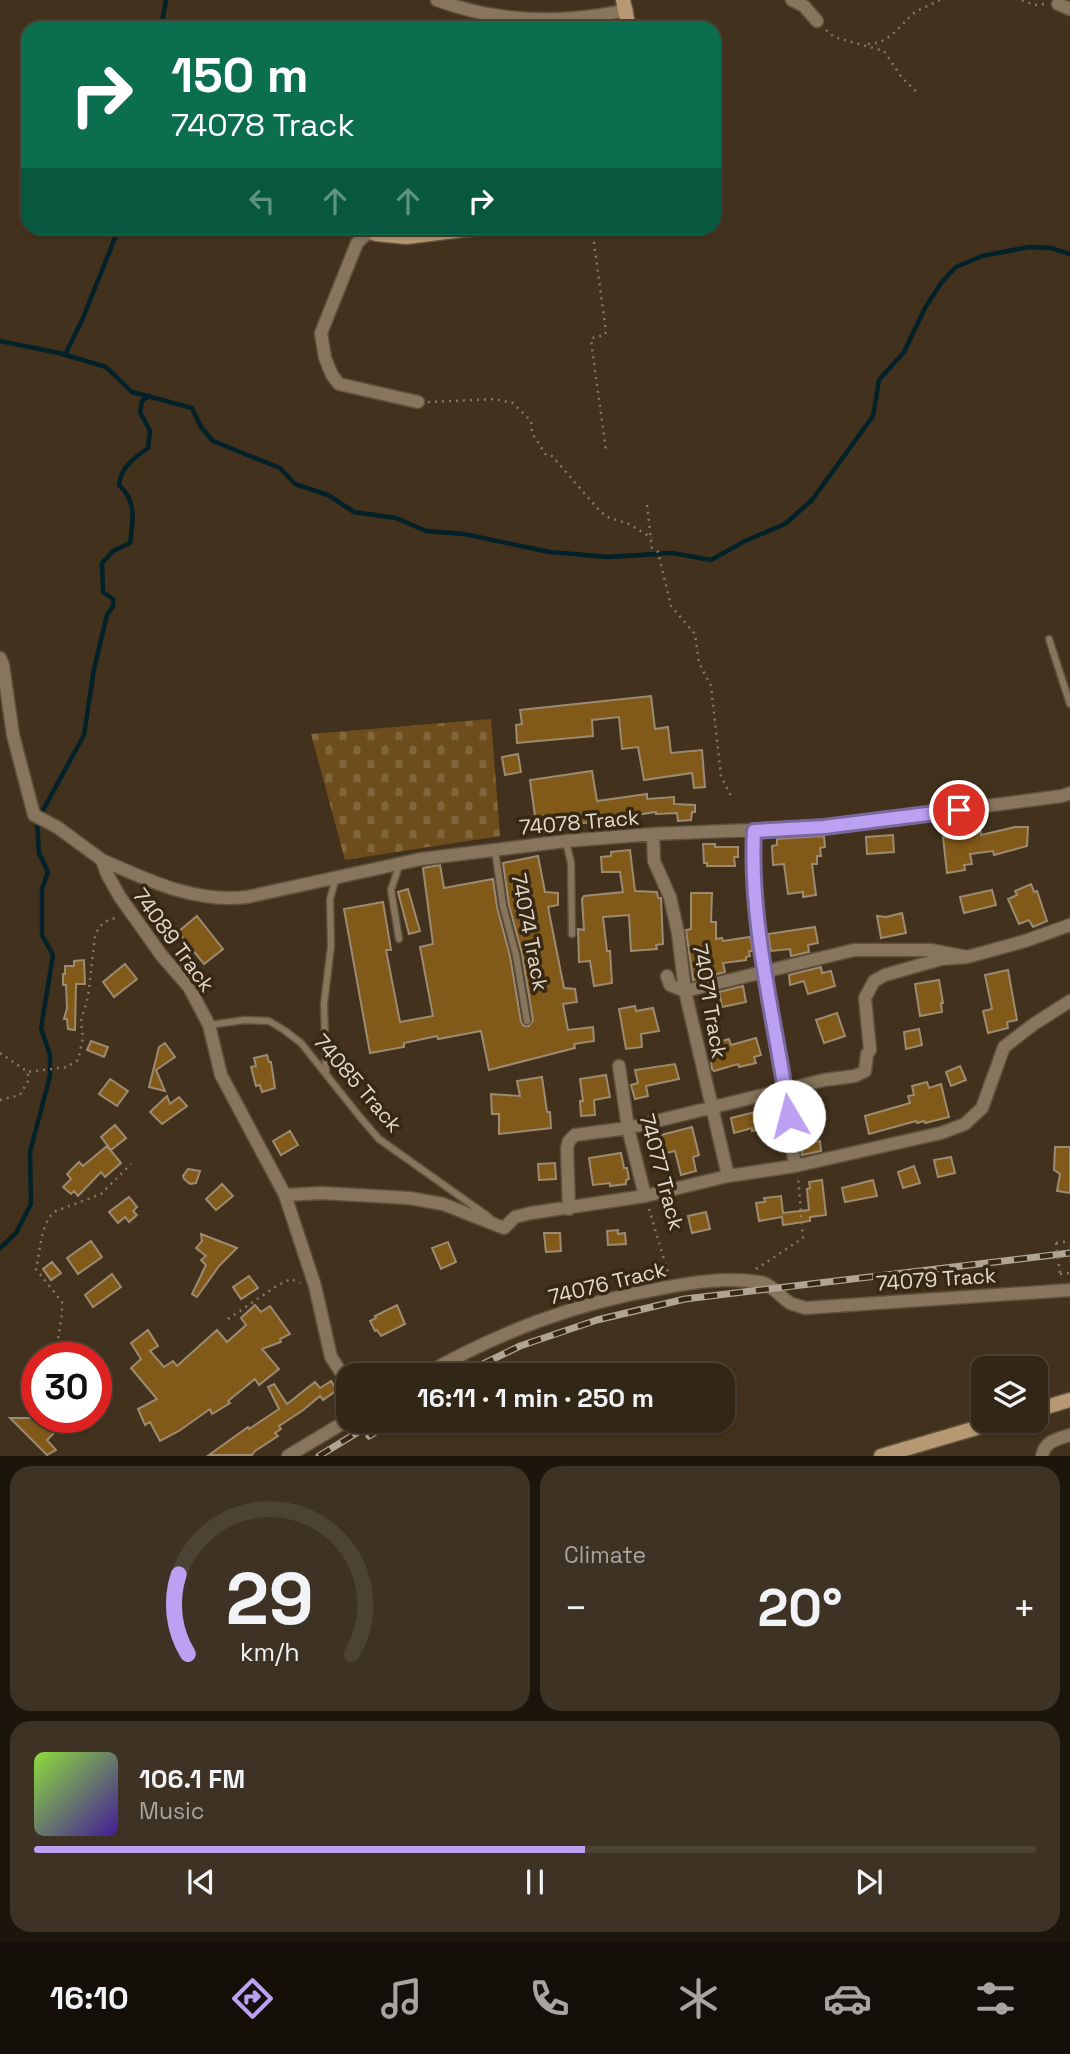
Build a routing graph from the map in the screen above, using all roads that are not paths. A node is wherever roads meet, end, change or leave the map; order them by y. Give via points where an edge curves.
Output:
1 (437, 0) edge
2 (792, 0) edge
3 (625, 5) edge
4 (817, 21) road end
5 (365, 235) edge
6 (386, 235) edge
7 (422, 235) edge
8 (418, 402) road end
9 (1049, 639) dead end
10 (0, 657) edge
11 (1070, 704) edge
12 (1070, 793) edge
13 (754, 831) junction
14 (653, 834) junction
15 (566, 841) junction
16 (495, 850) junction
17 (102, 860) junction
18 (402, 863) junction
19 (336, 876) junction
20 (1070, 925) edge
21 (572, 934) dead end
22 (399, 939) dead end
23 (967, 957) junction
24 (765, 973) junction
25 (667, 976) dead end
26 (685, 991) junction
27 (1070, 1001) edge
28 (527, 1021) dead end
29 (208, 1025) junction
30 (620, 1066) dead end
31 (326, 1074) junction
32 (785, 1091) junction
33 (710, 1109) junction
34 (628, 1128) junction
35 (796, 1166) junction
36 (728, 1176) junction
37 (285, 1195) junction
38 (645, 1196) junction
39 (569, 1209) junction
40 (505, 1228) junction
41 (1070, 1290) edge
42 (805, 1308) joint
43 (446, 1363) edge
44 (336, 1365) edge
45 (1070, 1401) edge
46 (1048, 1407) edge
47 (336, 1427) edge
48 (971, 1429) edge
49 (1070, 1435) edge
50 (288, 1455) edge
51 (880, 1455) edge
52 (1042, 1455) edge

1 - 3 street via 482,14 525,19 572,19
2 - 4 street
5 - 8 street via 357,243 321,333 325,358 339,384
6 - 7 street
9 - 11 lane
10 - 17 street, 74089 Track via 34,815
12 - 13 street, 74078 Track via 824,827
13 - 14 street, 74078 Track
13 - 24 street via 752,860
14 - 15 street, 74078 Track
14 - 26 street, 74071 Track via 654,861 670,897 678,933
15 - 16 street, 74078 Track
15 - 21 lane via 571,863
16 - 18 street, 74078 Track
16 - 28 lane, 74074 Track
17 - 19 street, 74078 Track via 174,891 224,900
17 - 29 street, 74089 Track via 120,897 189,987
18 - 19 street, 74078 Track
18 - 22 lane via 391,890
19 - 31 lane via 330,900 331,946 324,1004
20 - 23 street
23 - 24 street via 931,950 854,950
23 - 32 street via 941,959 874,981 865,998 871,1044 865,1071
24 - 26 street
24 - 32 street
25 - 26 street via 670,985
26 - 33 street, 74071 Track
27 - 35 street via 1004,1047 982,1108 965,1124
29 - 31 lane, 74085 Track via 269,1021 301,1043
29 - 37 street, 74089 Track via 220,1075
30 - 34 street, 74077 Track
31 - 40 lane, 74085 Track via 379,1139
32 - 33 street
32 - 35 street
33 - 34 street
33 - 36 street, 74071 Track
34 - 38 street, 74077 Track
34 - 39 street via 575,1135 569,1141
35 - 36 street
36 - 38 street
37 - 40 street via 409,1198 443,1204
37 - 44 street, 74089 Track
38 - 39 street
39 - 40 street via 515,1217
41 - 42 street, 74079 Track
42 - 43 street, 74076 Track via 762,1282 725,1280 672,1286 594,1302 541,1320
45 - 46 street
47 - 50 street
48 - 51 street
49 - 52 street via 1045,1446

